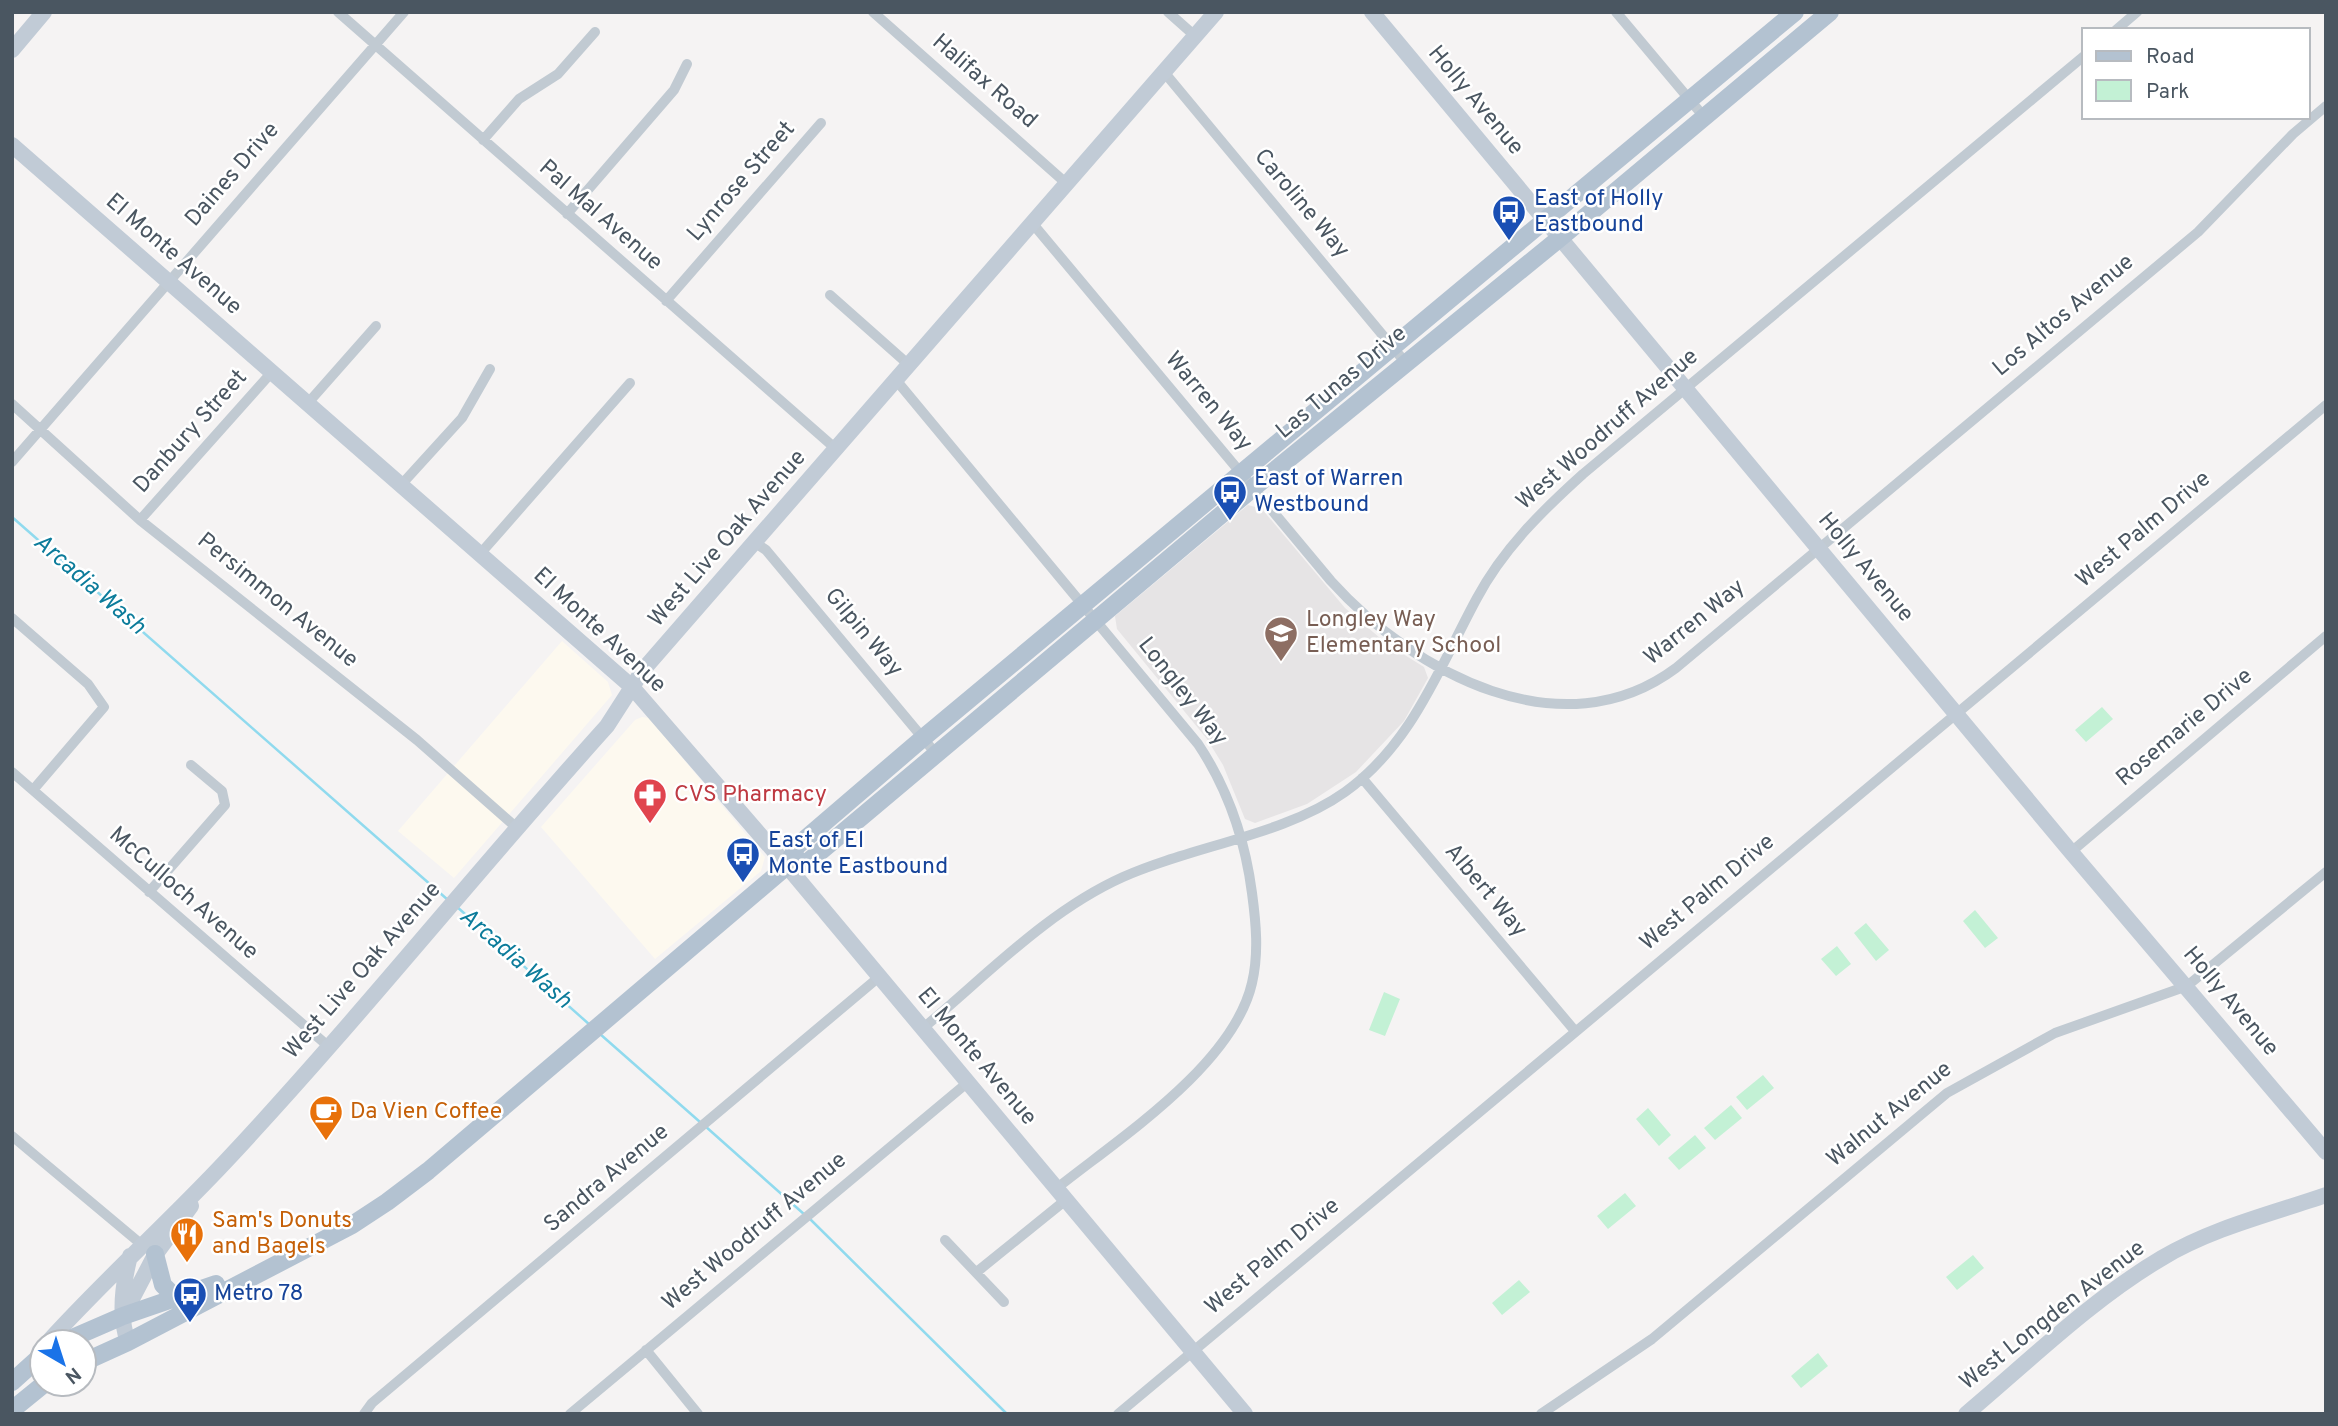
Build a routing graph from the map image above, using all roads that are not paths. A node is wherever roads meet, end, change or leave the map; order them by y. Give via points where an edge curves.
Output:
1 (44, 12) edge
2 (338, 12) edge
3 (404, 12) edge
4 (873, 12) edge
5 (1168, 12) edge
6 (1216, 12) edge
7 (1372, 12) edge
8 (1616, 12) edge
9 (1795, 12) edge
10 (1830, 12) edge
11 (2137, 12) edge
12 (2118, 28) edge
13 (595, 32) dead end
14 (1195, 37) junction
15 (376, 45) junction
16 (12, 50) edge
17 (2082, 58) edge
18 (687, 64) dead end
19 (1164, 72) junction
20 (1690, 100) junction
21 (2326, 106) edge
22 (1705, 118) junction
23 (821, 123) dead end
24 (483, 140) junction
25 (12, 145) edge
26 (1067, 184) junction
27 (567, 214) junction
28 (1545, 220) junction
29 (1032, 225) junction
30 (1560, 238) junction
31 (170, 283) junction
32 (830, 295) dead end
33 (666, 301) junction
34 (376, 326) dead end
35 (1392, 347) junction
36 (1405, 362) junction
37 (909, 365) junction
38 (490, 369) dead end
39 (272, 372) junction
40 (896, 380) junction
41 (630, 383) dead end
42 (1687, 389) junction
43 (308, 403) junction
44 (12, 404) edge
45 (2326, 405) edge
46 (40, 429) junction
47 (836, 449) junction
48 (12, 462) edge
49 (1241, 474) junction
50 (401, 485) junction
51 (1253, 488) junction
52 (140, 520) junction
53 (754, 542) junction
54 (1819, 548) junction
55 (480, 554) junction
56 (1086, 605) junction
57 (12, 618) edge
58 (1098, 619) junction
59 (2326, 636) edge
60 (1442, 667) junction
61 (632, 687) junction
62 (1956, 713) junction
63 (923, 738) junction
64 (937, 755) junction
65 (191, 765) dead end
66 (12, 772) edge
67 (1362, 778) junction
68 (33, 790) junction
69 (517, 828) junction
70 (1242, 836) junction
71 (2071, 852) junction
72 (787, 866) junction
73 (2326, 872) edge
74 (149, 892) junction
75 (878, 978) junction
76 (2187, 986) junction
77 (922, 1029) junction
78 (1576, 1031) junction
79 (328, 1046) junction
80 (967, 1083) junction
81 (12, 1136) edge
82 (2326, 1152) edge
83 (1062, 1194) junction
84 (2326, 1195) edge
85 (945, 1240) dead end
86 (142, 1250) junction
87 (285, 1258) junction
88 (978, 1271) junction
89 (177, 1299) junction
90 (1004, 1302) dead end
91 (123, 1317) junction
92 (62, 1328) edge
93 (97, 1328) edge
94 (98, 1342) edge
95 (128, 1342) junction
96 (646, 1350) junction
97 (1193, 1351) junction
98 (98, 1356) edge
99 (28, 1364) edge
100 (28, 1368) edge
101 (12, 1382) edge
102 (28, 1397) edge
103 (12, 1410) edge
104 (364, 1414) edge
105 (570, 1414) edge
106 (698, 1414) edge
107 (1118, 1414) edge
108 (1245, 1414) edge
109 (1541, 1414) edge
110 (1966, 1414) edge

1 - 16 street
2 - 15 street, Pal Mal Avenue
3 - 15 street, Daines Drive
4 - 26 street, Halifax Road
5 - 14 street
6 - 14 street, West Live Oak Avenue
7 - 28 street, Holly Avenue
8 - 20 street
9 - 20 main road, Las Tunas Drive
10 - 22 main road, Las Tunas Drive
11 - 12 street
13 - 24 street via 558,74 519,99
14 - 19 street, West Live Oak Avenue
15 - 24 street, Pal Mal Avenue
15 - 31 street, Daines Drive
17 - 42 street, West Woodruff Avenue
18 - 27 street via 674,90
19 - 26 street, West Live Oak Avenue
19 - 35 street, Caroline Way
20 - 22 street
20 - 28 main road, Las Tunas Drive
21 - 54 street, Los Altos Avenue via 2197,232
22 - 30 main road, Las Tunas Drive
23 - 33 street, Lynrose Street
24 - 27 street, Pal Mal Avenue
25 - 31 street, El Monte Avenue
26 - 29 street, West Live Oak Avenue
27 - 33 street, Pal Mal Avenue
28 - 30 street, Holly Avenue
28 - 35 main road, Las Tunas Drive
29 - 37 street, West Live Oak Avenue
29 - 49 street, Warren Way
30 - 36 main road, Las Tunas Drive
30 - 42 street, Holly Avenue
31 - 39 street, El Monte Avenue
31 - 46 street, Daines Drive
32 - 37 street
33 - 47 street, Pal Mal Avenue
34 - 43 street
35 - 36 street, Caroline Way
35 - 49 main road, Las Tunas Drive
36 - 51 main road, Las Tunas Drive
37 - 40 street, West Live Oak Avenue
38 - 50 street via 462,418
39 - 43 street, El Monte Avenue
39 - 52 street, Danbury Street
40 - 47 street, West Live Oak Avenue
40 - 56 street, Longley Way
41 - 55 street
42 - 54 street, Holly Avenue
42 - 60 street, West Woodruff Avenue via 1583,474 1531,524 1477,597
43 - 50 street, El Monte Avenue
44 - 46 street, Persimmon Avenue
45 - 62 street, West Palm Drive
46 - 48 street, Daines Drive
46 - 52 street, Persimmon Avenue
47 - 53 street, West Live Oak Avenue
49 - 51 street, Warren Way
49 - 56 main road, Las Tunas Drive
50 - 55 street, El Monte Avenue
51 - 58 main road, Las Tunas Drive
51 - 60 street, Warren Way via 1371,622
52 - 69 street, Persimmon Avenue via 417,740
53 - 61 street, West Live Oak Avenue
53 - 63 street, Gilpin Way via 766,550
54 - 60 street, Warren Way via 1676,668 1621,697 1576,705 1515,700
54 - 62 street, Holly Avenue
55 - 61 street, El Monte Avenue
56 - 58 street, Longley Way
56 - 63 main road, Las Tunas Drive
57 - 68 street via 88,684 104,707
58 - 64 main road, Las Tunas Drive
58 - 70 street, Longley Way via 1198,744 1215,771
59 - 71 street, Rosemarie Drive
60 - 67 street, West Woodruff Avenue via 1411,724
61 - 69 street, West Live Oak Avenue via 607,726
61 - 72 street, El Monte Avenue
62 - 71 street, Holly Avenue
62 - 78 street, West Palm Drive
63 - 64 street, Gilpin Way
63 - 72 main road, Las Tunas Drive via 797,846
64 - 72 main road, Las Tunas Drive via 807,863
65 - 74 street via 222,791 225,805
66 - 68 street, McCulloch Avenue
67 - 70 street, West Woodruff Avenue via 1311,813
67 - 78 street, Albert Way
68 - 74 street, McCulloch Avenue
69 - 79 street, West Live Oak Avenue
70 - 77 street, West Woodruff Avenue via 1157,862 1076,902
70 - 83 street, Longley Way via 1257,953 1244,1009 1211,1058
71 - 76 street, Holly Avenue
72 - 75 street, El Monte Avenue
72 - 87 main road, Las Tunas Drive via 387,1202
73 - 76 street, Walnut Avenue
74 - 79 street, McCulloch Avenue
75 - 77 street, El Monte Avenue
75 - 104 street, Sandra Avenue
76 - 82 street, Holly Avenue
76 - 109 street, Walnut Avenue via 2055,1033 1947,1093 1652,1339
77 - 80 street, El Monte Avenue
78 - 97 street, West Palm Drive
79 - 86 street, West Live Oak Avenue
80 - 83 street, El Monte Avenue
80 - 96 street, West Woodruff Avenue
81 - 86 street
83 - 88 street, Longley Way
83 - 97 street, El Monte Avenue
84 - 110 street, West Longden Avenue via 2249,1220 2164,1257 2101,1301
85 - 88 street
86 - 89 main road
86 - 91 street, West Live Oak Avenue
86 - 91 street via 124,1280
86 - 92 street, West Live Oak Avenue
87 - 89 main road, Las Tunas Drive
87 - 95 main road, Las Tunas Drive
88 - 90 street
89 - 91 main road, Las Tunas Drive
91 - 93 main road, Las Tunas Drive
91 - 94 main road via 117,1331
91 - 95 street
95 - 98 main road, Las Tunas Drive
96 - 105 street, West Woodruff Avenue
96 - 106 street
97 - 107 street, West Palm Drive
97 - 108 street, El Monte Avenue
99 - 101 street
100 - 101 main road
102 - 103 main road

